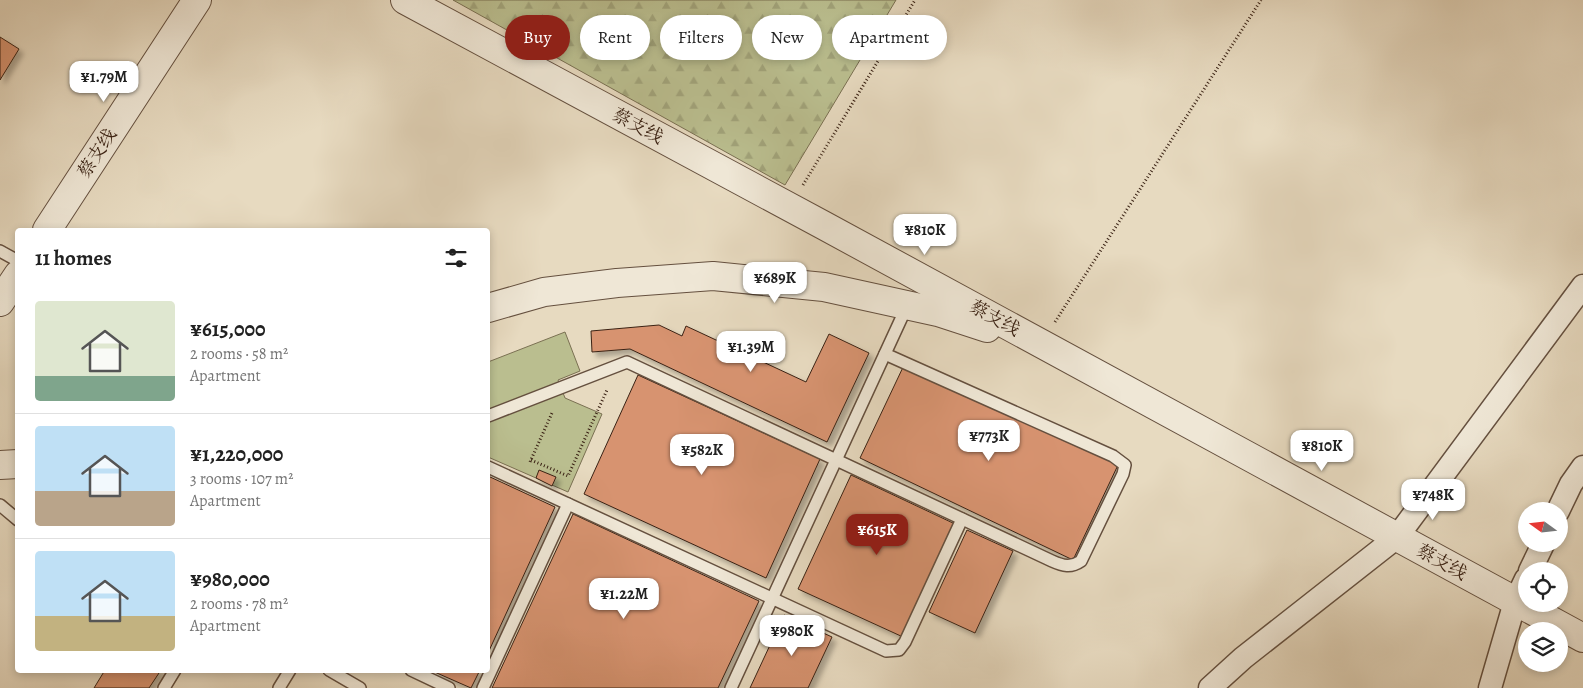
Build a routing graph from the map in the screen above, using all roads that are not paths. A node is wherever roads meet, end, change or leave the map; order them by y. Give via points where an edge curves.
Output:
1 (197, 0) edge
2 (405, 0) edge
3 (48, 228) edge
4 (0, 251) edge
5 (15, 259) edge
6 (15, 280) edge
7 (1583, 286) edge
8 (0, 302) edge
9 (908, 306) junction
10 (490, 307) edge
11 (1048, 347) junction
12 (885, 354) junction
13 (490, 415) edge
14 (836, 460) junction
15 (15, 464) edge
16 (0, 465) edge
17 (1583, 467) edge
18 (490, 468) edge
19 (1562, 502) edge
20 (568, 504) junction
21 (0, 505) edge
22 (15, 518) edge
23 (962, 519) junction
24 (1397, 537) junction
25 (1518, 589) edge
26 (772, 599) junction
27 (1518, 599) edge
28 (1549, 612) edge
29 (1583, 638) edge
30 (173, 673) edge
31 (288, 673) edge
32 (333, 673) edge
33 (418, 673) edge
34 (490, 673) edge
35 (490, 673) edge
36 (164, 688) edge
37 (279, 688) edge
38 (360, 688) edge
39 (450, 688) edge
40 (483, 688) edge
41 (731, 688) edge
42 (1210, 688) edge
43 (1490, 688) edge

1 - 3 street, 蔡支线
2 - 11 street, 蔡支线
4 - 5 lane
6 - 8 street
7 - 24 street
9 - 10 street via 824,287 713,276 544,292
9 - 11 street via 938,312
9 - 12 lane
11 - 24 street, 蔡支线
12 - 14 lane
12 - 23 lane via 1113,456 1124,465 1123,474 1081,561 1074,566 1063,566
13 - 14 lane via 627,362
14 - 23 lane
14 - 26 lane
15 - 16 street
17 - 19 street
18 - 20 lane
20 - 26 lane
20 - 35 lane
21 - 22 lane
23 - 26 lane via 899,650 886,651
24 - 25 street, 蔡支线
24 - 42 street
26 - 41 lane
27 - 43 street
28 - 29 street, 蔡支线
30 - 36 lane
31 - 37 lane
32 - 38 lane
33 - 39 lane
34 - 40 lane

